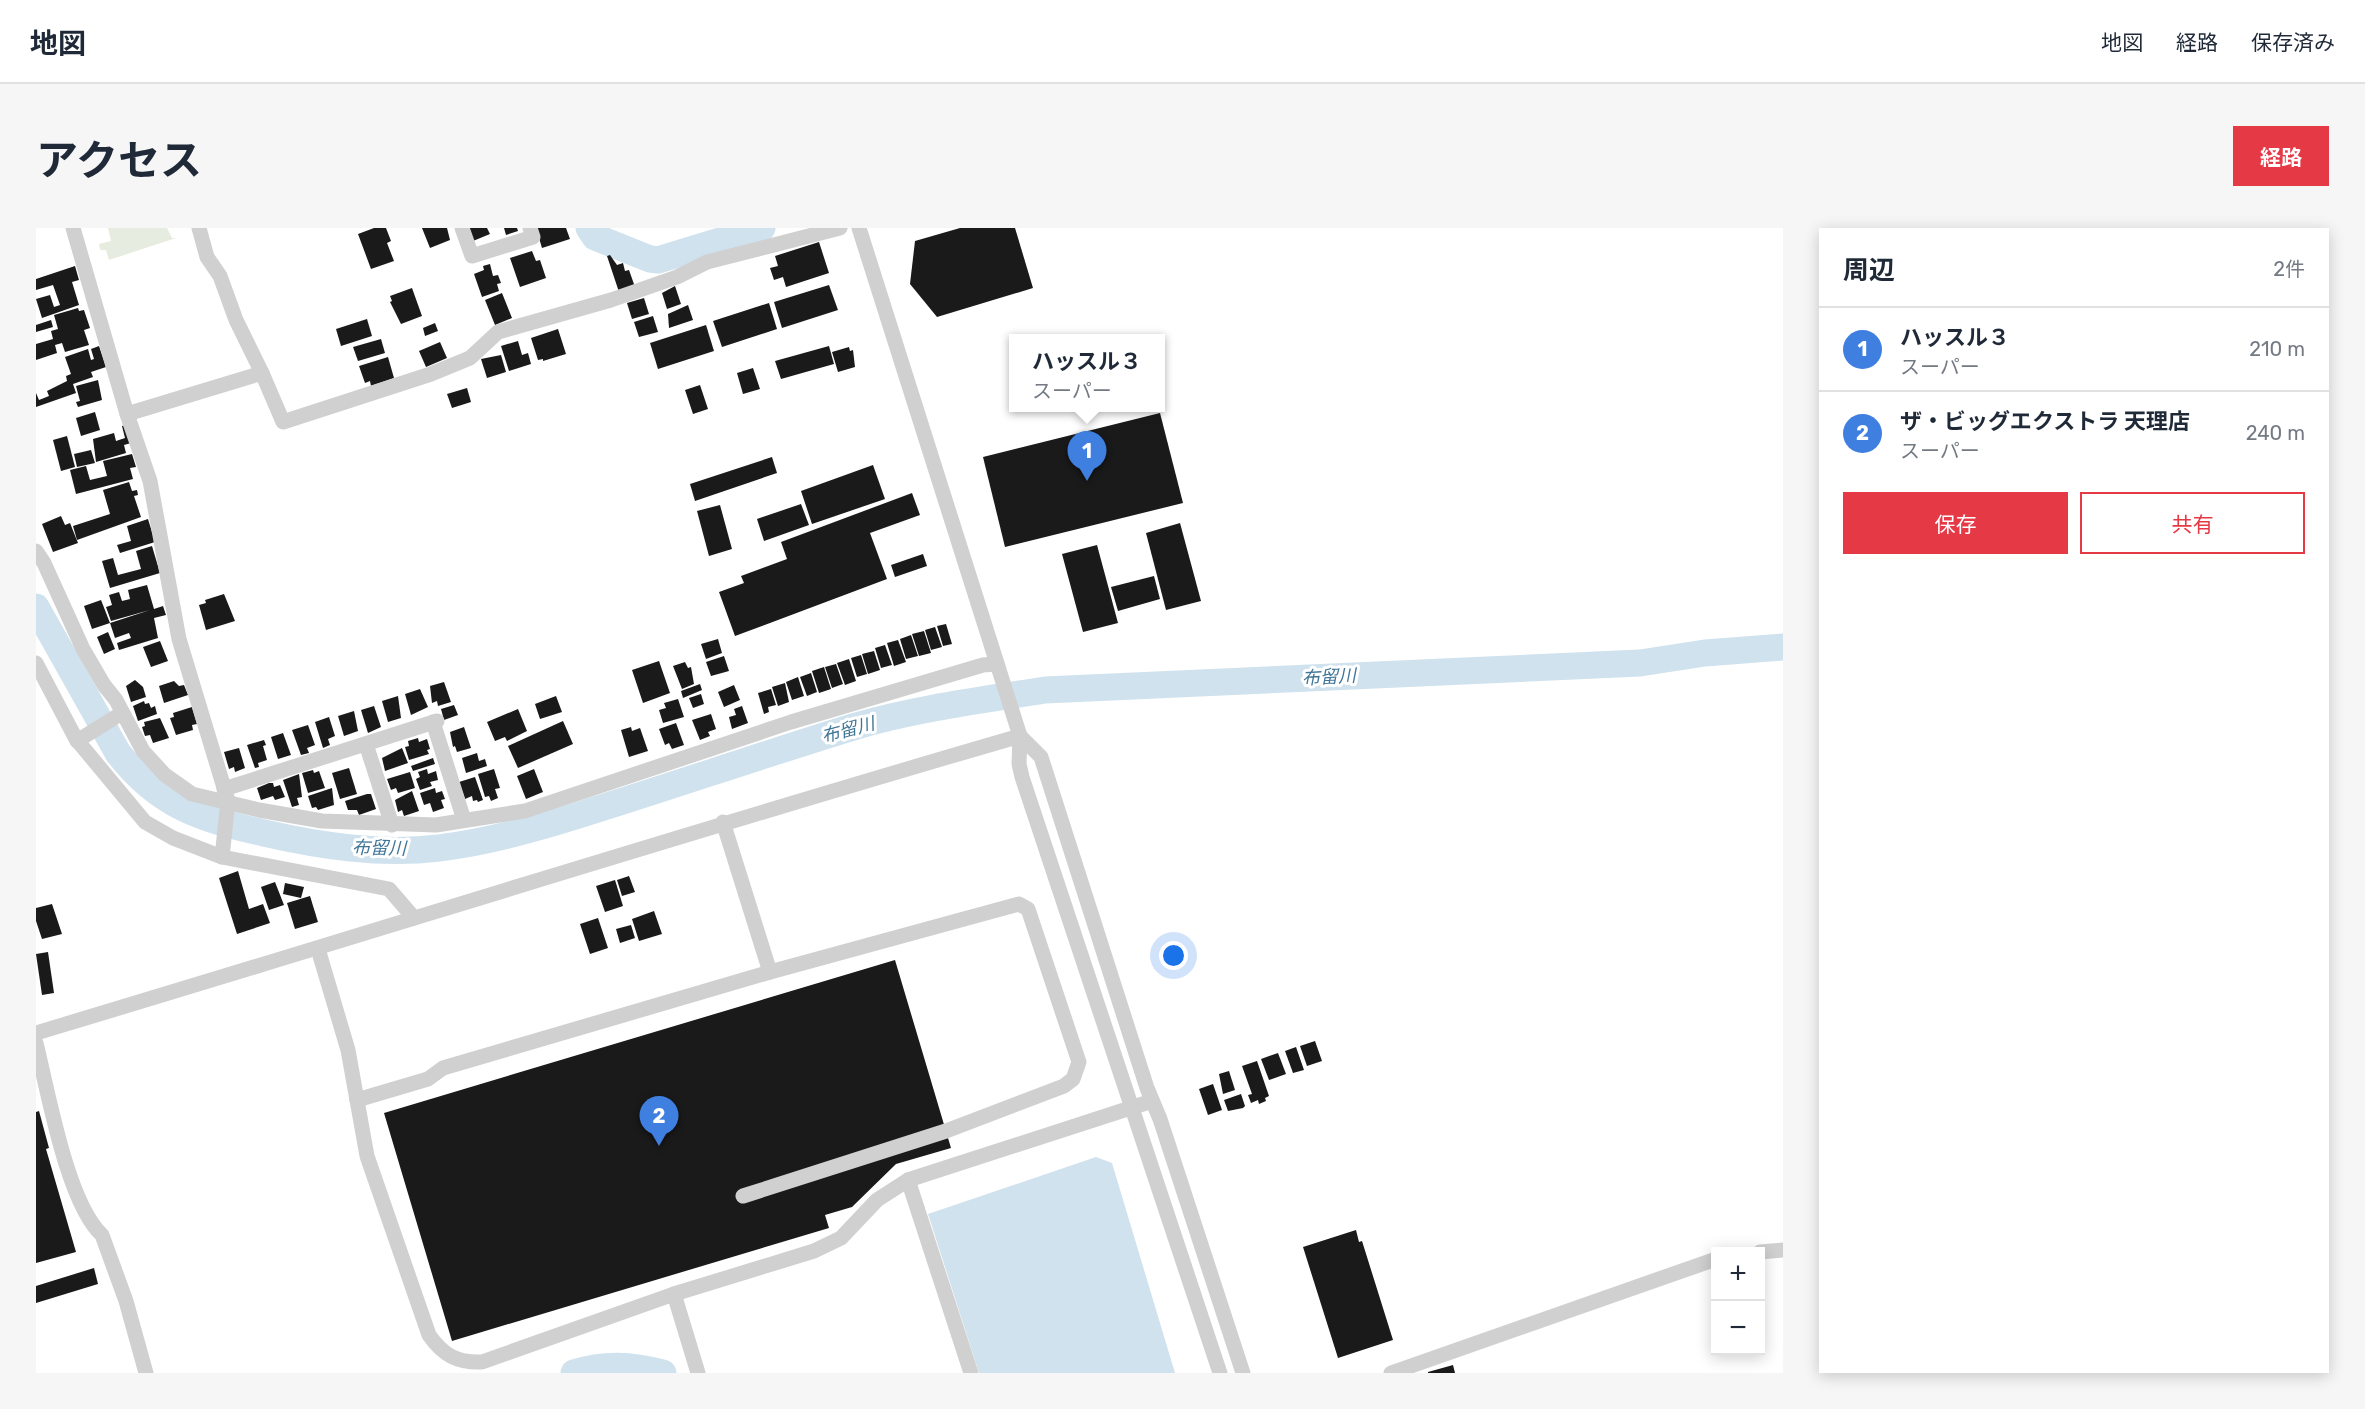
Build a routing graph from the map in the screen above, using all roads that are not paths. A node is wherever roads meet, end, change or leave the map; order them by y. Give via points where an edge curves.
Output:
1 (73, 228) edge
2 (199, 228) edge
3 (462, 228) edge
4 (530, 228) edge
5 (840, 228) edge
6 (859, 228) edge
7 (262, 373) junction
8 (127, 414) junction
9 (36, 551) edge
10 (36, 663) edge
11 (998, 670) junction
12 (121, 714) junction
13 (1018, 731) junction
14 (79, 740) junction
15 (366, 744) junction
16 (226, 799) junction
17 (464, 820) junction
18 (723, 822) junction
19 (392, 825) junction
20 (222, 853) junction
21 (414, 918) junction
22 (318, 949) junction
23 (770, 972) junction
24 (36, 1033) edge
25 (36, 1043) edge
26 (357, 1100) junction
27 (1152, 1101) junction
28 (1133, 1107) junction
29 (908, 1180) junction
30 (743, 1196) dead end
31 (1783, 1250) edge
32 (1765, 1252) edge
33 (1711, 1261) edge
34 (674, 1294) junction
35 (146, 1373) edge
36 (698, 1373) edge
37 (971, 1373) edge
38 (1220, 1373) edge
39 (1243, 1373) edge
40 (1391, 1373) edge

1 - 8 street
2 - 7 street via 207,257 220,276
3 - 4 street via 472,256 533,237
5 - 7 street via 707,262 611,300 498,332 470,357 431,374 283,422
6 - 11 street
7 - 8 street
8 - 16 street via 150,481 179,639
9 - 12 street via 83,649
10 - 14 street
11 - 13 street
11 - 17 street via 983,665 791,722 525,811
12 - 14 street
12 - 16 street via 143,750 165,775 192,794
13 - 18 street
13 - 27 street via 1041,757
13 - 28 street via 1022,777
14 - 20 street via 145,822 173,838
15 - 16 street
15 - 17 street via 435,721
15 - 19 street
16 - 19 street via 259,810 322,821
16 - 20 street
17 - 19 street via 436,825
18 - 21 street
18 - 23 street
20 - 21 street via 389,890
21 - 22 street
22 - 24 street
22 - 26 street via 348,1050
23 - 26 street via 443,1068 428,1079
23 - 30 street via 1019,904 1028,909 1079,1062 1073,1079 1064,1086 946,1131
25 - 35 street via 76,1192 102,1235
26 - 34 street via 368,1156 429,1335 446,1355 465,1362 482,1362
27 - 28 street
27 - 39 street
28 - 29 street
28 - 38 street
29 - 34 street via 877,1200 841,1238 814,1251
29 - 37 street
31 - 32 street
33 - 40 street
34 - 36 street

